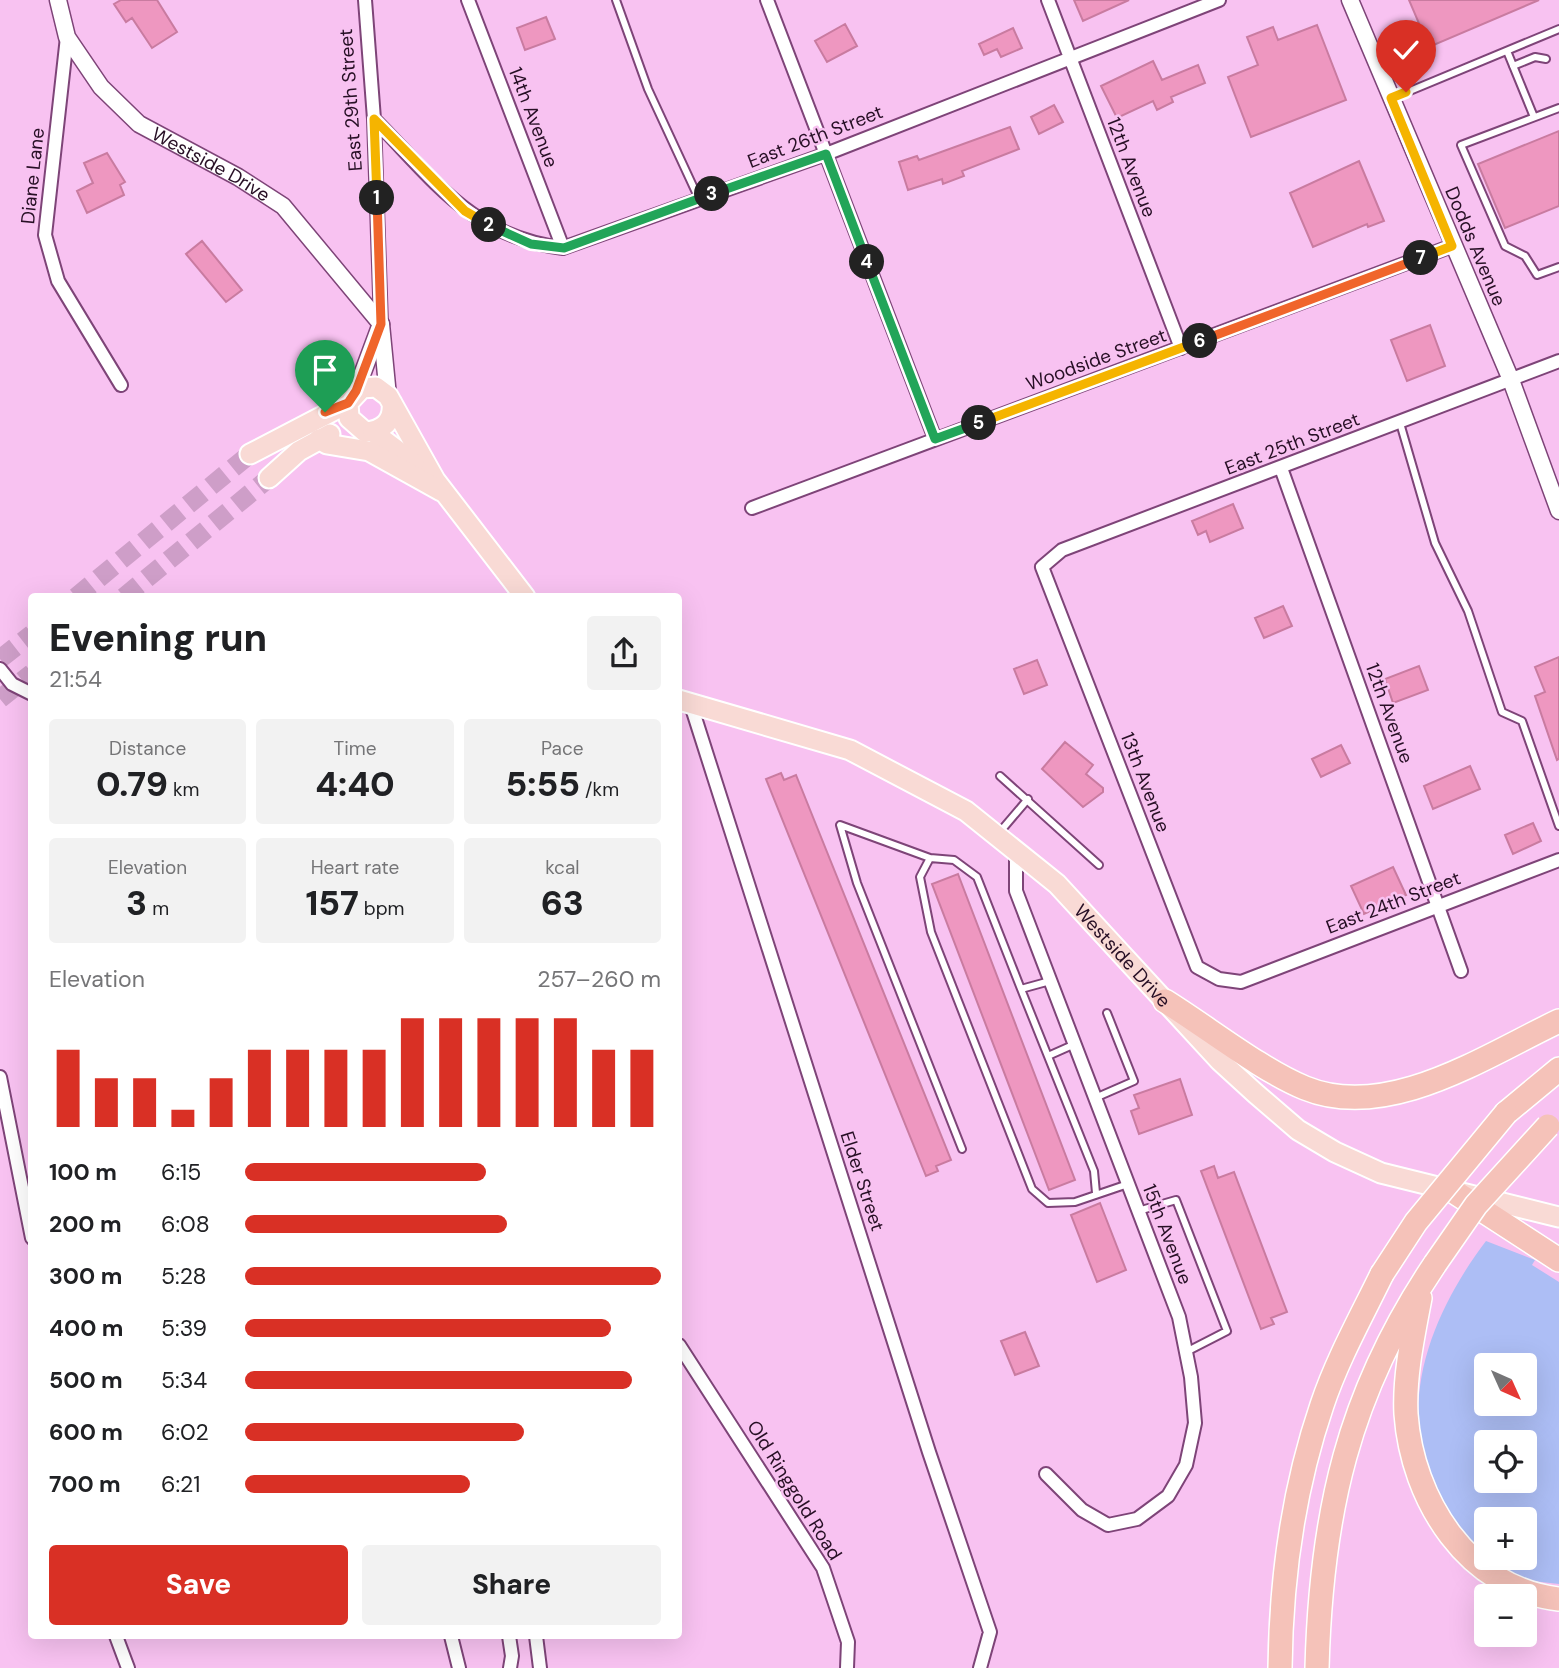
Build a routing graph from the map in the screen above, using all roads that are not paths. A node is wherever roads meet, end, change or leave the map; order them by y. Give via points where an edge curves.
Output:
1 (58, 0) edge
2 (365, 0) edge
3 (468, 0) edge
4 (616, 0) edge
5 (767, 0) edge
6 (1048, 0) edge
7 (1219, 0) edge
8 (1350, 0) edge
9 (1559, 29) edge
10 (67, 37) junction
11 (1541, 49) dead end
12 (1507, 51) junction
13 (1070, 57) junction
14 (1535, 57) junction
15 (1546, 59) dead end
16 (1513, 66) junction
17 (1391, 98) junction
18 (1559, 108) edge
19 (1534, 117) junction
20 (374, 119) junction
21 (826, 154) junction
22 (699, 199) junction
23 (1452, 246) junction
24 (564, 248) junction
25 (1559, 267) edge
26 (381, 324) junction
27 (1181, 348) junction
28 (1559, 361) edge
29 (1511, 380) junction
30 (121, 384) dead end
31 (352, 397) junction
32 (390, 399) junction
33 (1400, 422) junction
34 (366, 430) junction
35 (318, 439) junction
36 (935, 439) junction
37 (250, 454) tunnel mouth
38 (1281, 468) junction
39 (269, 478) tunnel mouth
40 (440, 487) junction
41 (752, 508) dead end
42 (1559, 511) edge
43 (1042, 567) joint
44 (522, 593) edge
45 (2, 675) edge
46 (28, 692) edge
47 (685, 703) edge
48 (1000, 776) dead end
49 (1028, 799) junction
50 (1559, 826) edge
51 (997, 834) junction
52 (1016, 848) junction
53 (930, 859) junction
54 (1559, 860) edge
55 (1099, 865) dead end
56 (1439, 905) junction
57 (1461, 971) dead end
58 (1050, 981) junction
59 (1241, 982) joint
60 (1021, 989) junction
61 (1165, 1001) junction
62 (1107, 1013) dead end
63 (1559, 1021) edge
64 (1074, 1045) junction
65 (1048, 1056) junction
66 (1559, 1069) edge
67 (0, 1077) edge
68 (1095, 1098) junction
69 (1553, 1121) edge
70 (962, 1149) dead end
71 (1128, 1184) junction
72 (1096, 1193) junction
73 (1456, 1193) junction
74 (1138, 1211) junction
75 (1559, 1217) edge
76 (28, 1218) edge
77 (1559, 1260) edge
78 (1429, 1273) junction
79 (682, 1350) edge
80 (1186, 1352) junction
81 (1046, 1474) dead end
82 (1559, 1599) edge
83 (117, 1639) edge
84 (452, 1639) edge
85 (509, 1639) edge
86 (536, 1639) edge
87 (128, 1668) edge
88 (458, 1668) edge
89 (510, 1668) edge
90 (540, 1668) edge
91 (847, 1668) edge
92 (980, 1668) edge
93 (1280, 1668) edge
94 (1317, 1668) edge

1 - 10 street, Westside Drive
2 - 20 street, East 29th Street
3 - 24 street, 14th Avenue
4 - 22 lane via 648,89
5 - 21 street
6 - 13 street, 12th Avenue
7 - 13 street, East 26th Street
8 - 17 street, Dodds Avenue
9 - 12 lane
10 - 26 street, Westside Drive via 101,87 139,124 283,206
10 - 30 street, Diane Lane via 45,235 58,281
11 - 14 lane
12 - 16 lane
12 - 17 lane
13 - 21 street, East 26th Street
13 - 27 street, 12th Avenue
14 - 15 lane
14 - 16 lane
16 - 19 lane
17 - 23 street, Dodds Avenue
18 - 19 lane
19 - 25 lane via 1461,145 1505,246 1525,256 1538,275
20 - 24 street, East 26th Street via 465,211 531,244
20 - 26 street, East 29th Street
21 - 22 street, East 26th Street
21 - 36 street
22 - 24 street, East 26th Street
23 - 27 street, Woodside Street
23 - 29 street, Dodds Avenue
26 - 31 street, East 29th Street
26 - 32 street, East 29th Street
27 - 36 street, Woodside Street
28 - 29 street, East 25th Street
29 - 33 street, East 25th Street
29 - 42 street, Dodds Avenue
31 - 32 main road via 376,387
31 - 34 main road via 349,418
31 - 37 main road
32 - 34 main road via 393,410 387,424
32 - 40 main road
33 - 38 street, East 25th Street
33 - 50 lane via 1435,543 1468,611 1502,712 1522,721
34 - 35 main road
34 - 40 main road
35 - 39 main road
35 - 40 main road via 386,459
36 - 41 street, Woodside Street
38 - 43 street, East 25th Street via 1062,550
38 - 56 street, 12th Avenue
40 - 44 main road
43 - 59 street, 13th Avenue via 1197,967 1219,979
45 - 46 street
47 - 51 main road, Westside Drive via 850,750 932,790
47 - 92 street, Elder Street via 990,1632
48 - 49 lane
49 - 51 lane
49 - 55 lane
51 - 52 main road, Westside Drive
52 - 58 street, 15th Avenue via 1016,891
52 - 61 main road, Westside Drive via 1057,884
53 - 60 lane via 954,860 977,877
53 - 70 lane via 840,825 857,883
53 - 72 lane via 920,877 931,932 1032,1189 1048,1203 1075,1202
54 - 56 street, East 24th Street
56 - 57 street, 12th Avenue
56 - 59 street, East 24th Street
58 - 60 lane
58 - 64 street, 15th Avenue
60 - 65 lane
61 - 63 highway via 1272,1070 1305,1088 1335,1097 1395,1095
61 - 73 main road, Westside Drive via 1220,1061 1298,1130 1381,1173
62 - 68 lane via 1134,1081
64 - 65 lane
64 - 68 street, 15th Avenue
65 - 72 lane via 1094,1171
66 - 93 highway, bridge via 1506,1113 1433,1200 1382,1274 1322,1403 1299,1482 1288,1549
67 - 76 street
68 - 71 street, 15th Avenue
69 - 78 highway, bridge via 1476,1205
71 - 72 lane
71 - 74 street, 15th Avenue
73 - 75 main road, Westside Drive
73 - 77 highway
74 - 80 street, 15th Avenue via 1179,1317
74 - 80 lane via 1176,1200 1227,1331
78 - 82 highway via 1412,1340 1406,1413 1415,1467 1431,1505 1459,1546 1483,1570 1514,1588
78 - 94 highway via 1387,1344 1362,1399 1340,1474 1326,1533
79 - 91 street, Old Ringgold Road via 823,1568 848,1642
80 - 81 street, 15th Avenue via 1195,1423 1186,1465 1168,1496 1137,1519 1108,1525 1082,1510
83 - 87 street
84 - 88 street
85 - 89 street
86 - 90 street

